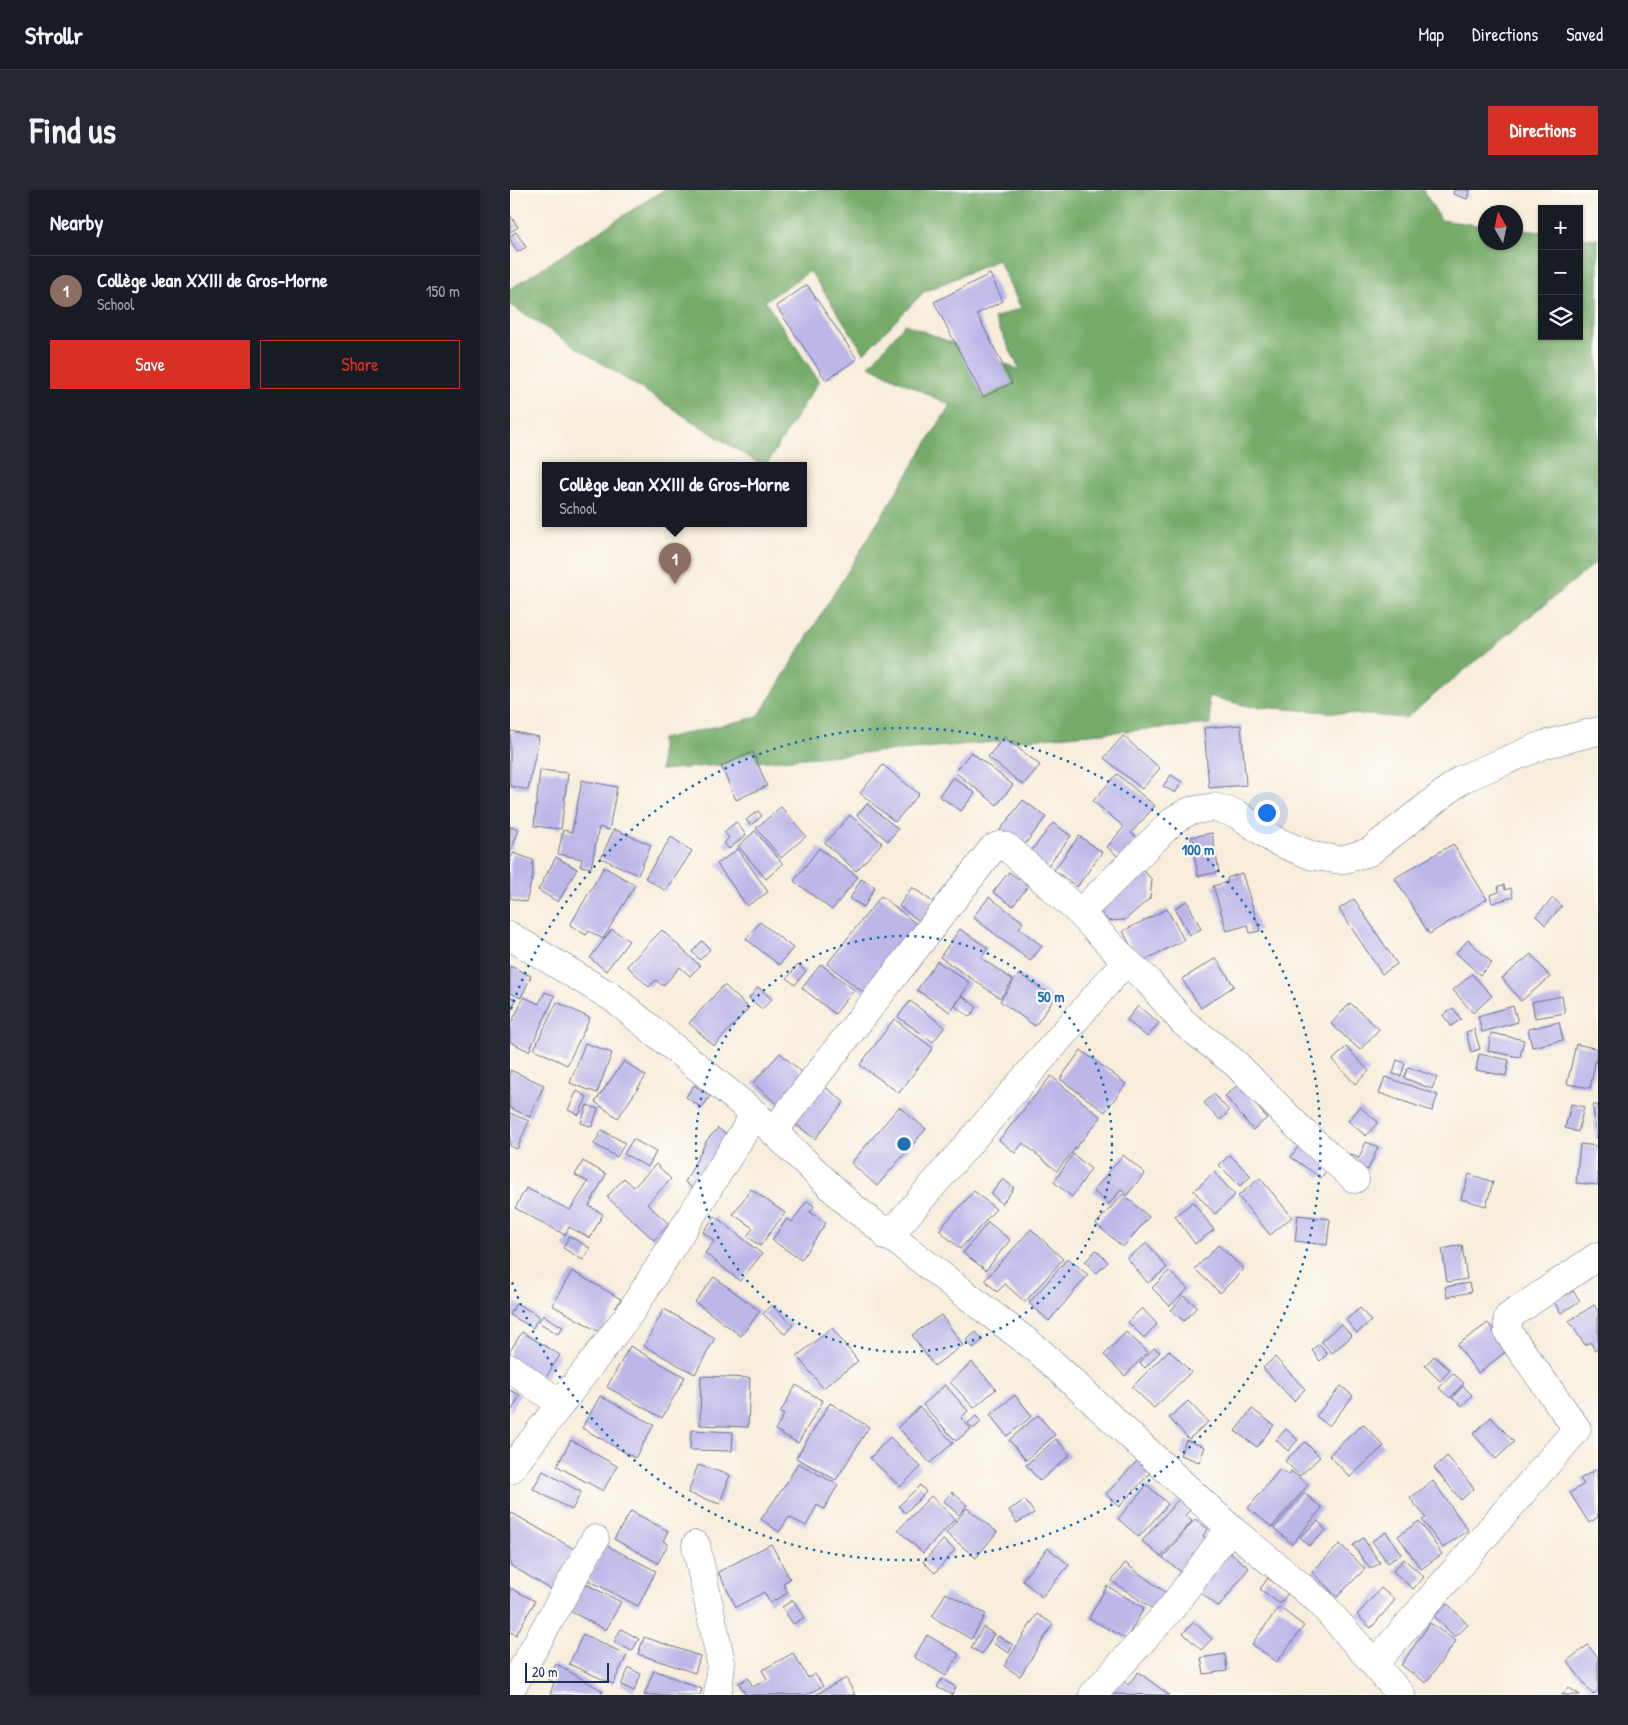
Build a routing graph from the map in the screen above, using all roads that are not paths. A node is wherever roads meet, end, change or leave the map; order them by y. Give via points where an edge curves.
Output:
1 (1598, 731) edge
2 (1080, 913) junction
3 (510, 936) edge
4 (1126, 961) junction
5 (764, 1123) junction
6 (1356, 1179) dead end
7 (888, 1237) junction
8 (1598, 1256) edge
9 (510, 1368) edge
10 (561, 1404) junction
11 (510, 1470) edge
12 (1230, 1528) junction
13 (595, 1539) dead end
14 (696, 1545) dead end
15 (1375, 1663) junction
16 (510, 1691) edge
17 (718, 1695) edge
18 (1093, 1695) edge
19 (1401, 1695) edge

1 - 2 street via 1543,745 1462,779 1370,852 1341,860 1313,856 1276,841 1237,814 1214,807 1190,811 1175,819
2 - 4 street
2 - 5 street via 1007,847 993,848
3 - 5 street via 613,998
4 - 6 street via 1183,1022 1235,1063 1306,1135
4 - 7 street
5 - 7 street
5 - 10 street via 630,1313
7 - 12 street via 1039,1350
8 - 15 street via 1508,1317 1508,1332 1577,1429
9 - 10 street
10 - 11 street
12 - 15 street via 1320,1602
12 - 18 street via 1170,1610
13 - 16 street
14 - 17 street via 721,1662
15 - 19 street

